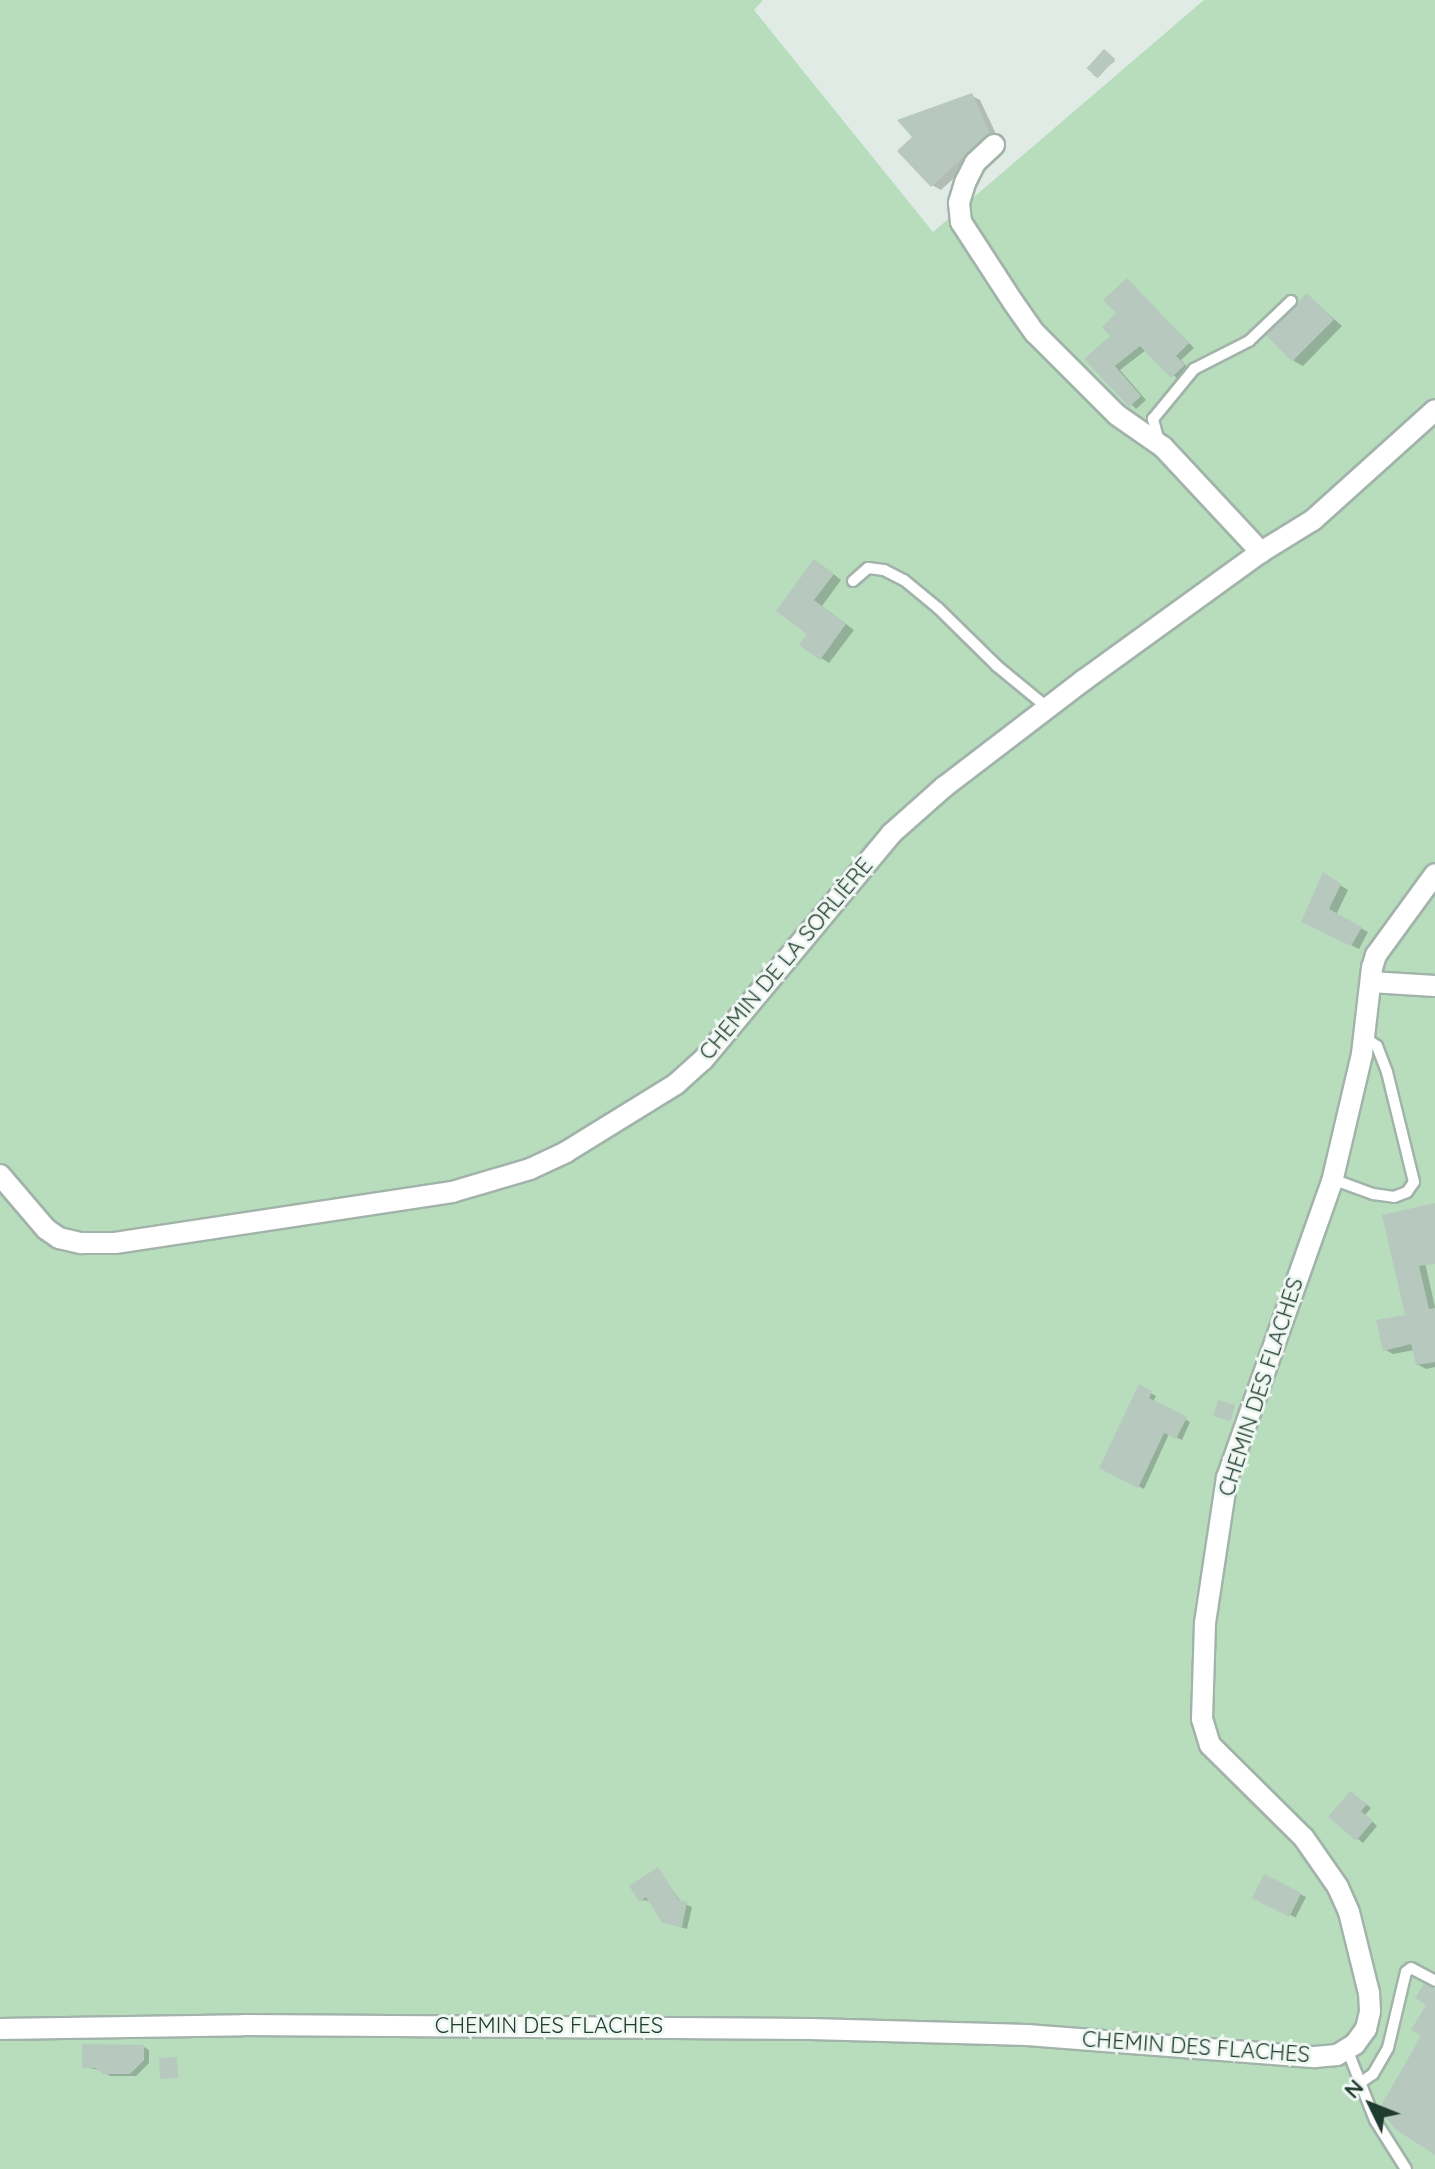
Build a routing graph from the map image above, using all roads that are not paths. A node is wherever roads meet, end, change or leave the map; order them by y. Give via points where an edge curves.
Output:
1 (994, 145) dead end
2 (1291, 301) dead end
3 (1435, 410) edge
4 (1163, 447) junction
5 (1261, 552) junction
6 (853, 581) dead end
7 (1048, 708) junction
8 (1435, 874) edge
9 (1371, 982) junction
10 (1435, 986) edge
11 (1364, 1037) junction
12 (0, 1175) edge
13 (1332, 1179) junction
14 (1435, 1981) edge
15 (0, 2029) edge
16 (1347, 2049) junction
17 (1360, 2083) junction
18 (1406, 2169) edge

1 - 4 street via 975,163 965,183 961,222 1035,333 1117,415
2 - 4 lane via 1249,341 1194,369 1153,419
3 - 5 street, CHEMIN DE LA SORLIÈRE via 1313,520
4 - 5 street
5 - 7 street, CHEMIN DE LA SORLIÈRE
6 - 7 lane via 868,568 904,580
7 - 12 street, CHEMIN DE LA SORLIÈRE via 891,834 735,1025 687,1075 530,1169 404,1201 115,1243 59,1238
8 - 9 street, CHEMIN DES FLACHES via 1376,955
9 - 10 street
9 - 11 street, CHEMIN DES FLACHES
11 - 13 street, CHEMIN DES FLACHES
11 - 13 lane via 1377,1046 1387,1072 1414,1182 1394,1197
13 - 16 street, CHEMIN DES FLACHES via 1227,1478 1205,1623 1202,1719 1210,1745 1304,1838 1349,1912 1370,2011 1366,2029
14 - 17 lane via 1411,1968 1406,1972 1388,2048 1373,2074
15 - 16 street, CHEMIN DES FLACHES via 664,2026 1027,2035 1315,2057
16 - 17 lane
17 - 18 lane via 1375,2120

